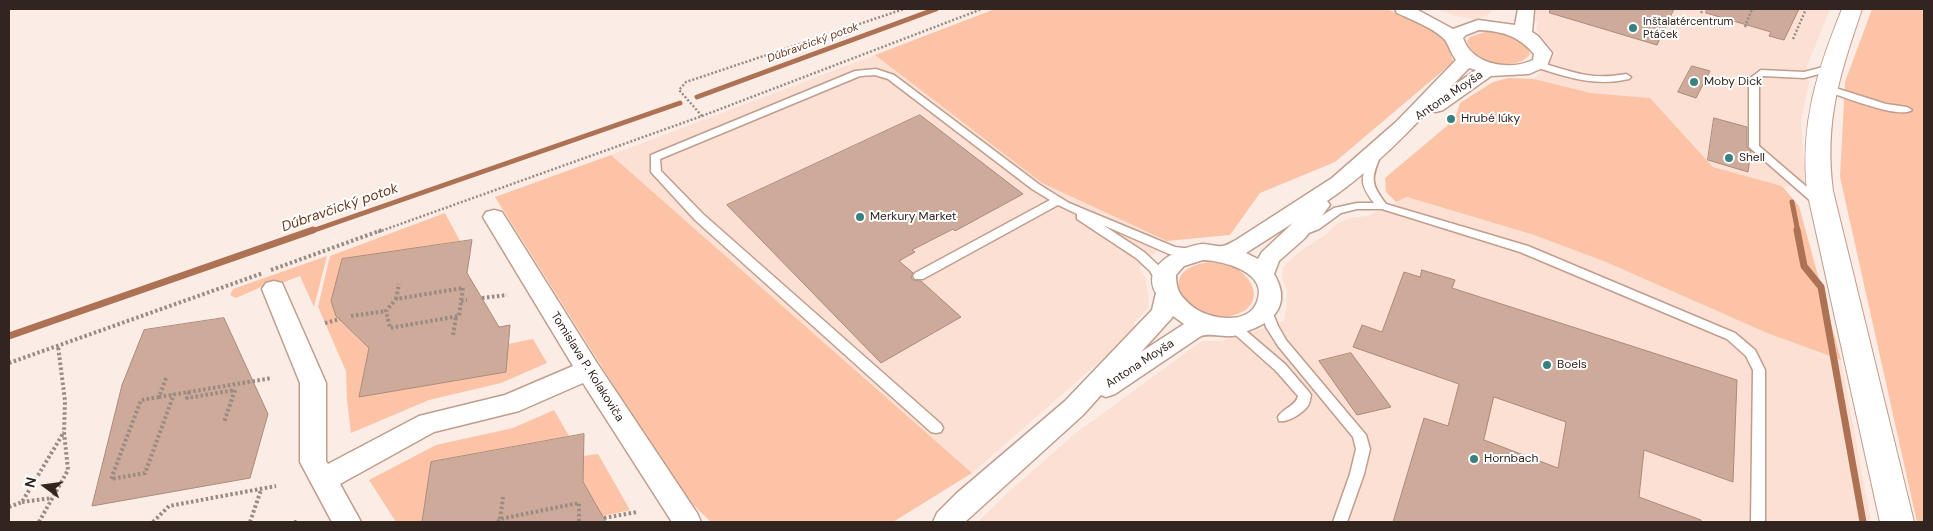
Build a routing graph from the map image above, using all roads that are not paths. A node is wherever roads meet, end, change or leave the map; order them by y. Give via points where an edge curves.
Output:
1 (1403, 9) edge
2 (1416, 9) edge
3 (1526, 9) edge
4 (1852, 9) edge
5 (1505, 14) dead end
6 (1478, 26) junction
7 (1523, 34) junction
8 (1457, 46) junction
9 (1538, 65) junction
10 (1495, 70) junction
11 (1626, 77) dead end
12 (1829, 78) junction
13 (1907, 110) dead end
14 (1404, 126) junction
15 (1378, 148) junction
16 (1331, 190) junction
17 (1061, 203) junction
18 (1382, 206) junction
19 (1824, 208) junction
20 (494, 217) dead end
21 (1297, 233) junction
22 (1194, 254) junction
23 (1225, 254) junction
24 (919, 276) dead end
25 (1262, 276) junction
26 (274, 289) dead end
27 (1165, 290) junction
28 (1266, 308) junction
29 (1208, 325) junction
30 (1234, 327) junction
31 (588, 370) junction
32 (1074, 408) junction
33 (1284, 417) dead end
34 (936, 428) dead end
35 (322, 480) junction
36 (967, 501) junction
37 (684, 521) edge
38 (347, 522) edge
39 (938, 522) edge
40 (946, 522) edge
41 (1340, 522) edge
42 (1758, 522) edge
43 (1897, 522) edge

1 - 8 street via 1442,29
2 - 6 street
3 - 7 street
4 - 12 main road
5 - 6 street via 1500,19
6 - 7 street via 1507,28
6 - 8 street via 1460,31
7 - 9 street via 1540,48 1543,56
8 - 10 street via 1475,63
8 - 14 street, Antona Moyša via 1465,61
9 - 10 street via 1523,71
9 - 11 lane via 1587,81
10 - 14 street, Antona Moyša via 1486,71
12 - 13 lane via 1885,107
12 - 19 main road via 1818,130 1817,167
12 - 19 lane via 1761,73 1754,79 1754,147
14 - 15 street, Antona Moyša
15 - 16 street, Antona Moyša
15 - 18 lane via 1366,177 1369,190
16 - 21 street, Antona Moyša
16 - 23 street, Antona Moyša
17 - 22 lane via 1172,251
17 - 24 lane
17 - 27 lane via 1140,255 1154,268
17 - 34 lane via 1036,188 891,77 876,72 858,73 655,157 656,172 699,217
18 - 21 lane via 1338,210 1315,226
18 - 42 lane via 1524,249 1731,336 1745,347 1759,370
19 - 43 main road
20 - 31 street, Tomislava P. Kolakoviča
21 - 25 street, Antona Moyša via 1270,257
22 - 23 street
22 - 27 street via 1172,265 1164,277
23 - 25 street via 1246,262
25 - 28 street via 1270,292
26 - 35 street via 313,383 312,462
27 - 29 street via 1182,314
27 - 32 street, Antona Moyša via 1163,313
28 - 30 street via 1252,321
28 - 41 lane via 1282,343 1359,434 1363,448
29 - 30 street
29 - 32 street, Antona Moyša via 1193,330
30 - 33 lane via 1264,352 1305,395 1302,403
31 - 35 street via 510,404 428,423
31 - 37 street, Tomislava P. Kolakoviča
32 - 36 street, Antona Moyša
35 - 38 street
36 - 39 street, Antona Moyša
36 - 40 street, Antona Moyša

